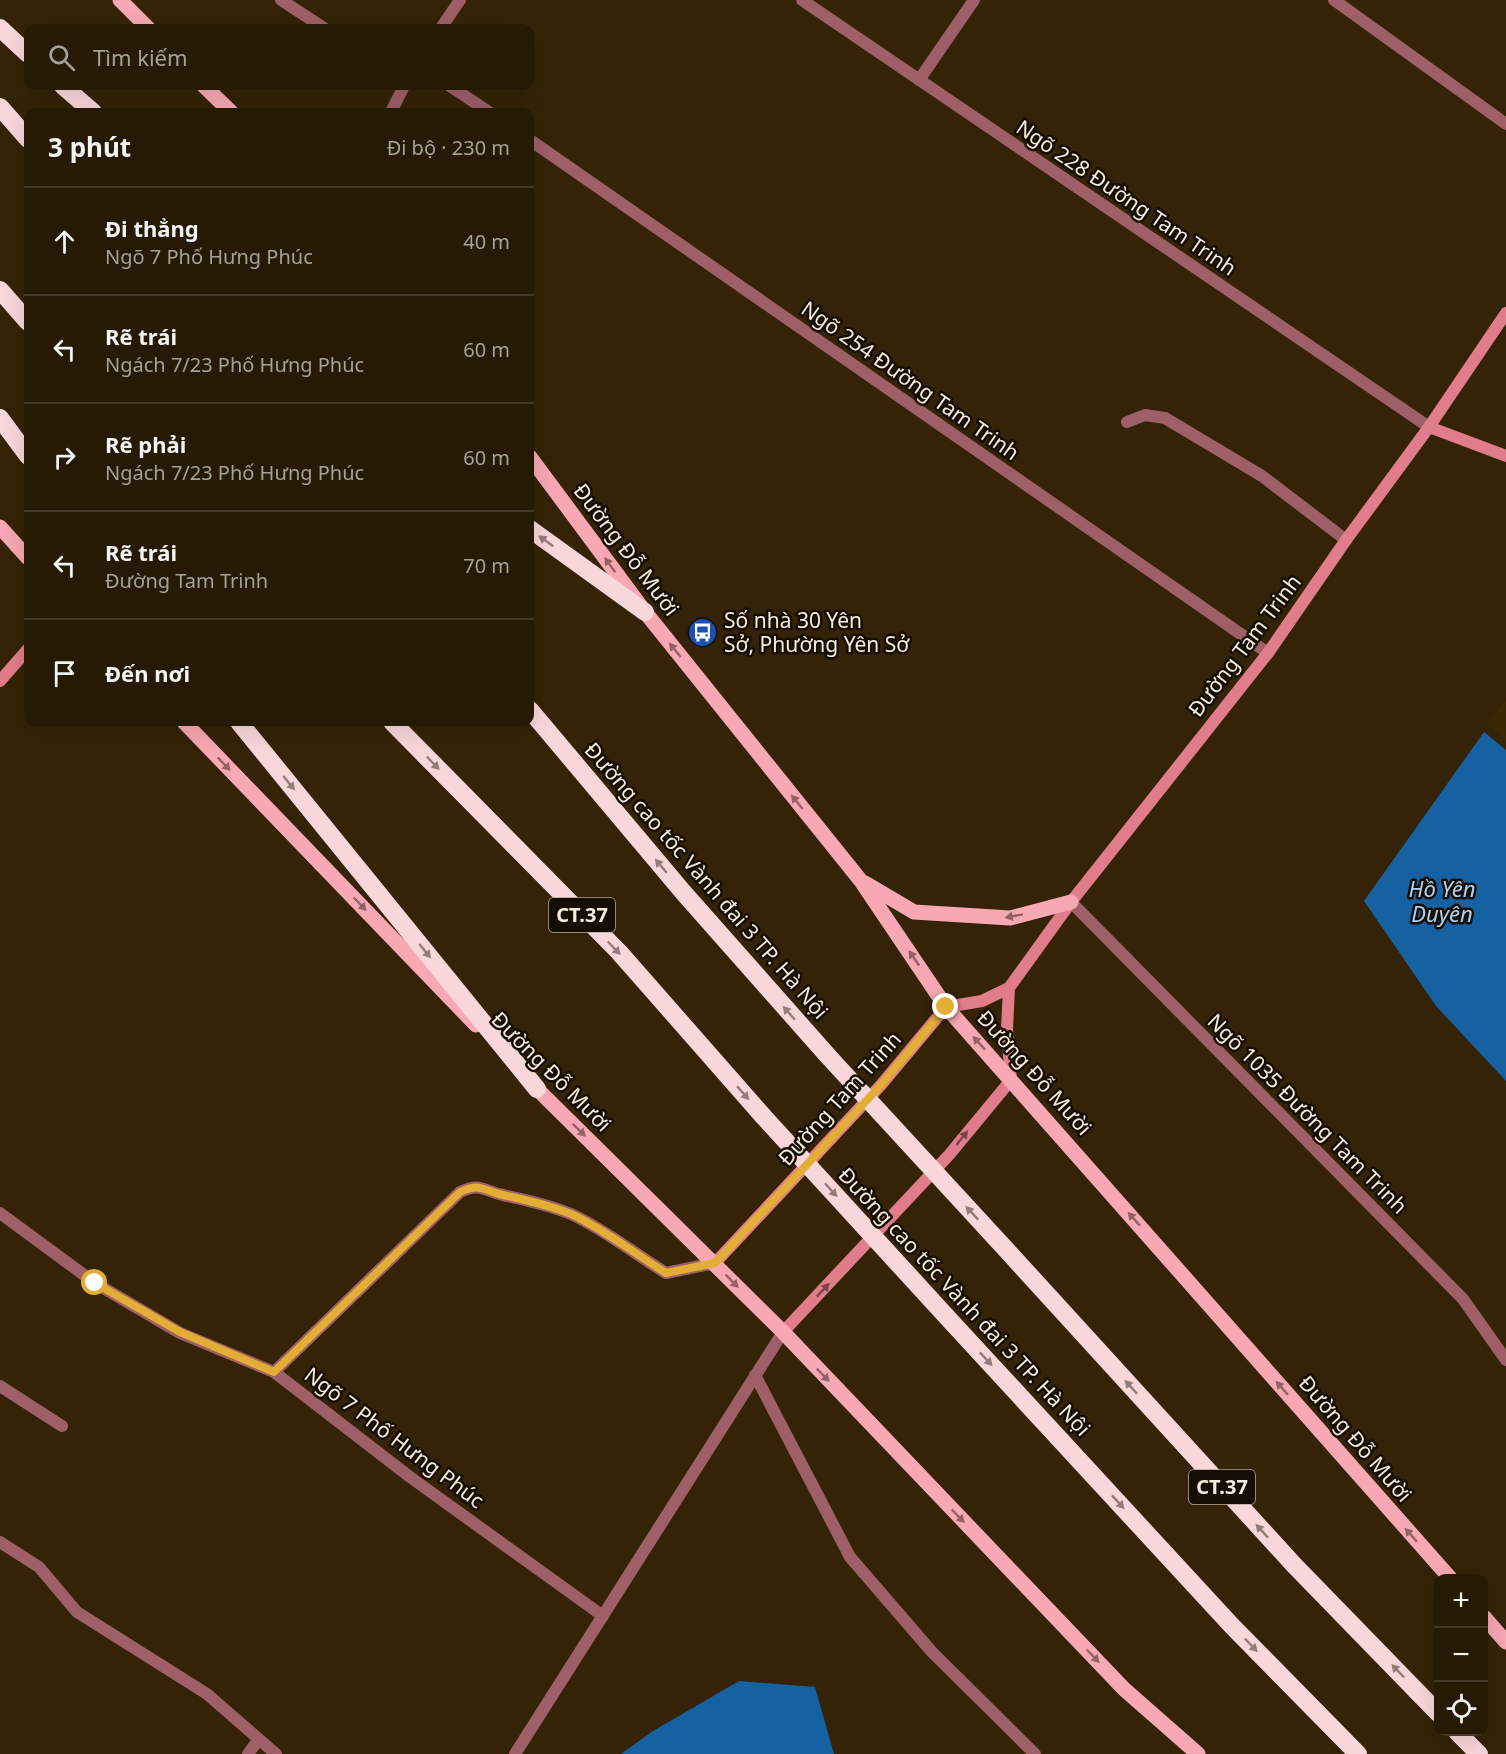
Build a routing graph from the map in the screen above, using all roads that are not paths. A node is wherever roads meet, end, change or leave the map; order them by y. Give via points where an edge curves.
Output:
1 (120, 0) edge
2 (281, 0) edge
3 (460, 0) edge
4 (802, 0) edge
5 (974, 0) edge
6 (1334, 0) edge
7 (144, 24) edge
8 (318, 24) edge
9 (444, 24) edge
10 (0, 28) edge
11 (24, 50) edge
12 (919, 80) junction
13 (68, 90) edge
14 (208, 90) edge
15 (402, 90) edge
16 (456, 90) edge
17 (0, 107) edge
18 (88, 108) edge
19 (227, 108) edge
20 (393, 108) edge
21 (483, 108) edge
22 (1506, 124) edge
23 (24, 134) edge
24 (534, 143) edge
25 (0, 290) edge
26 (24, 317) edge
27 (1505, 317) edge
28 (0, 418) edge
29 (1127, 422) dead end
30 (1429, 427) junction
31 (24, 451) edge
32 (1506, 456) edge
33 (534, 462) edge
34 (0, 527) edge
35 (534, 532) edge
36 (1346, 540) junction
37 (24, 554) edge
38 (645, 612) junction
39 (1268, 653) junction
40 (24, 654) edge
41 (0, 681) edge
42 (534, 715) edge
43 (188, 726) edge
44 (242, 726) edge
45 (396, 726) edge
46 (861, 881) junction
47 (1071, 902) junction
48 (1009, 988) junction
49 (946, 1007) junction
50 (1011, 1080) junction
51 (537, 1089) junction
52 (0, 1213) edge
53 (715, 1263) junction
54 (783, 1332) junction
55 (1506, 1360) edge
56 (274, 1372) junction
57 (755, 1375) junction
58 (0, 1386) edge
59 (62, 1426) dead end
60 (0, 1542) edge
61 (1446, 1574) edge
62 (603, 1616) junction
63 (1488, 1622) edge
64 (1506, 1642) edge
65 (1434, 1709) edge
66 (1462, 1736) edge
67 (259, 1739) junction
68 (248, 1754) edge
69 (276, 1754) edge
70 (515, 1754) edge
71 (1035, 1754) edge
72 (1197, 1754) edge
73 (1358, 1754) edge
74 (1479, 1754) edge

1 - 7 main road
2 - 8 street
3 - 9 street
4 - 12 street, Ngõ 228 Đường Tam Trinh
5 - 12 street
6 - 22 street
10 - 11 highway
12 - 30 street, Ngõ 228 Đường Tam Trinh
13 - 18 highway
14 - 19 main road
15 - 20 street
16 - 21 street
17 - 23 highway
24 - 39 street, Ngõ 254 Đường Tam Trinh
25 - 26 highway
27 - 30 main road, Đường Tam Trinh
28 - 31 highway
29 - 36 street via 1145,415 1165,418 1262,476
30 - 32 main road
30 - 36 main road, Đường Tam Trinh
38 -> 33 main road, Đường Đỗ Mười
34 - 37 main road
38 -> 35 highway
36 - 39 main road, Đường Tam Trinh
46 -> 38 main road, Đường Đỗ Mười
39 - 47 main road, Đường Tam Trinh
40 - 41 main road
65 -> 42 highway, Đường cao tốc Vành đai 3 TP. Hà Nội / CT.37, bridge via 1294,1565 828,1056
43 -> 51 main road, Đường Đỗ Mười
44 -> 51 highway
45 -> 73 highway, Đường cao tốc Vành đai 3 TP. Hà Nội / CT.37, bridge via 619,952 946,1316 1232,1626
47 -> 46 main road via 1010,918 914,912
49 -> 46 main road, Đường Đỗ Mười
47 - 48 main road, Đường Tam Trinh
47 - 55 street, Ngõ 1035 Đường Tam Trinh via 1463,1299
48 - 49 main road, Đường Tam Trinh via 982,1001
48 - 50 main road
50 -> 49 main road, Đường Đỗ Mười
49 - 53 main road, Đường Tam Trinh via 881,1085
54 -> 50 main road via 949,1155
61 -> 50 main road, Đường Đỗ Mười
51 -> 53 main road, Đường Đỗ Mười
52 - 56 street, Ngõ 7 Phố Hưng Phúc via 95,1283 171,1327
53 -> 54 main road, Đường Đỗ Mười
53 - 56 street via 666,1273 572,1215 472,1186 460,1192
54 - 57 street
54 -> 72 main road, Đường Đỗ Mười via 1124,1689
56 - 62 street, Ngõ 7 Phố Hưng Phúc via 410,1477
57 - 62 street
57 - 71 street via 850,1557 932,1652
58 - 59 street
60 - 67 street via 39,1567 77,1612 207,1694
62 - 70 street
63 - 64 main road
66 - 74 highway
67 - 68 street
67 - 69 street

